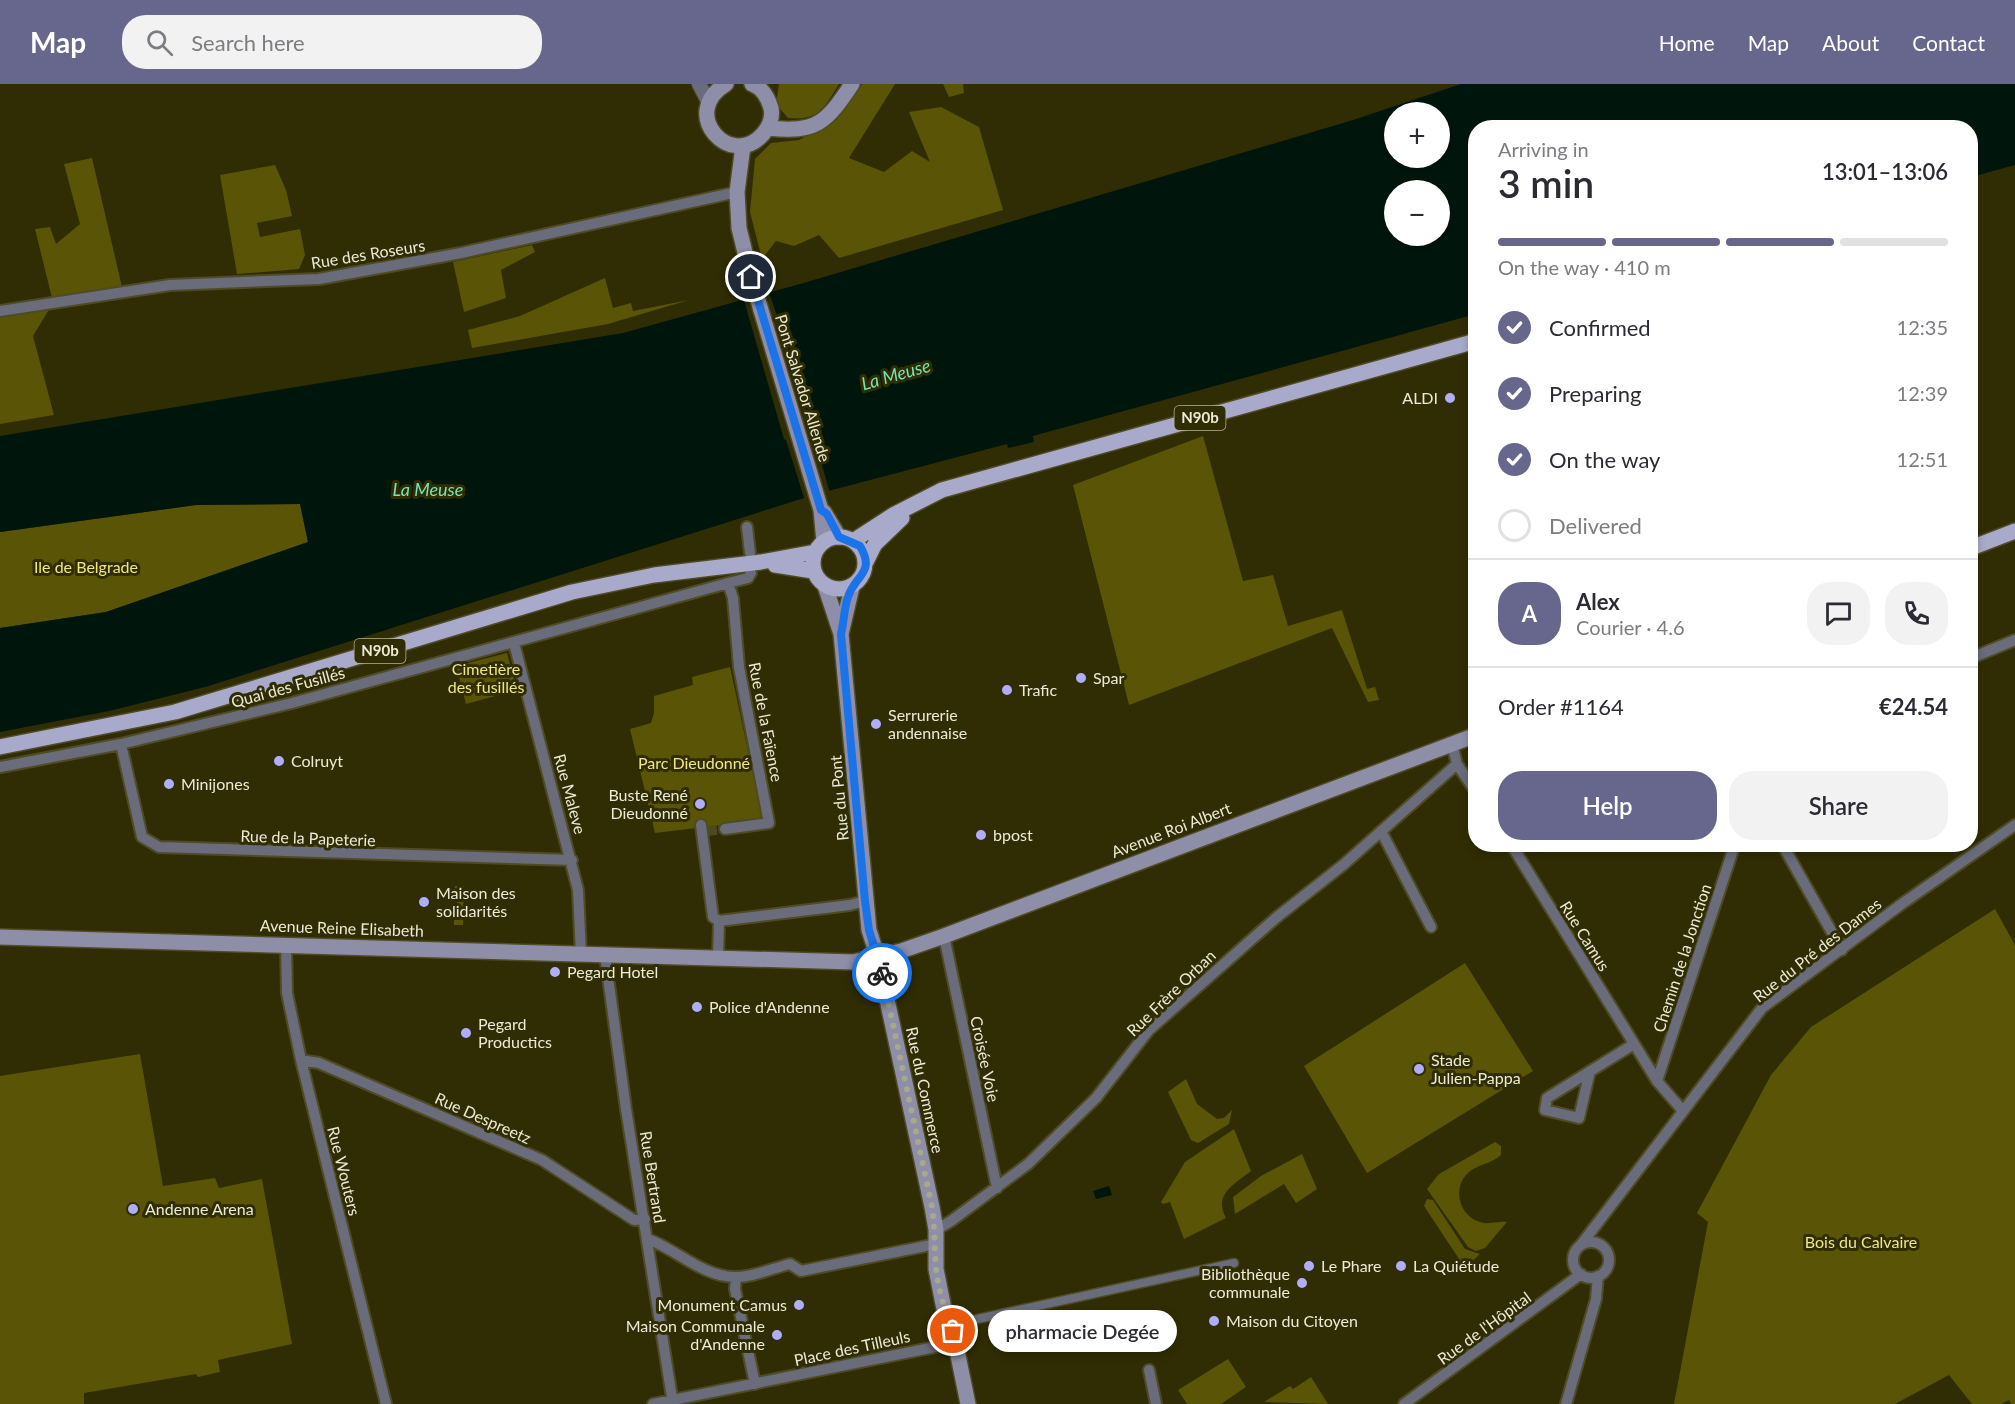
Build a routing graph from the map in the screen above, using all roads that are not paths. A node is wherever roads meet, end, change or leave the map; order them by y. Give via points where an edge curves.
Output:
1 (699, 84) edge
2 (726, 84) edge
3 (852, 84) edge
4 (756, 85) edge
5 (708, 101) junction
6 (768, 128) junction
7 (743, 146) junction
8 (737, 192) junction
9 (0, 311) edge
10 (1468, 343) edge
11 (821, 510) junction
12 (907, 511) junction
13 (747, 527) dead end
14 (2015, 531) edge
15 (846, 539) junction
16 (1978, 545) edge
17 (819, 547) junction
18 (866, 562) junction
19 (754, 563) junction
20 (813, 571) junction
21 (728, 583) junction
22 (825, 586) junction
23 (852, 587) junction
24 (841, 634) junction
25 (2015, 640) edge
26 (514, 643) junction
27 (1978, 655) edge
28 (1468, 738) edge
29 (120, 744) junction
30 (1452, 744) junction
31 (0, 747) edge
32 (1457, 764) junction
33 (0, 767) edge
34 (1468, 780) edge
35 (2015, 825) edge
36 (725, 829) tunnel mouth
37 (703, 830) dead end
38 (1381, 831) junction
39 (1978, 851) edge
40 (1516, 852) edge
41 (1732, 852) edge
42 (1787, 852) edge
43 (1976, 852) edge
44 (572, 860) junction
45 (865, 901) junction
46 (718, 921) junction
47 (1431, 927) dead end
48 (944, 936) junction
49 (0, 937) edge
50 (286, 944) junction
51 (1842, 950) junction
52 (581, 955) junction
53 (605, 955) junction
54 (878, 957) junction
55 (718, 958) junction
56 (1634, 1044) junction
57 (301, 1060) junction
58 (1590, 1071) junction
59 (1657, 1081) junction
60 (1683, 1111) junction
61 (997, 1188) junction
62 (1604, 1216) junction
63 (645, 1219) junction
64 (936, 1237) junction
65 (648, 1239) junction
66 (1580, 1246) junction
67 (1603, 1246) junction
68 (1234, 1263) dead end
69 (1581, 1274) junction
70 (1598, 1276) junction
71 (736, 1278) junction
72 (954, 1337) junction
73 (1149, 1370) dead end
74 (754, 1384) junction
75 (673, 1402) edge
76 (386, 1404) edge
77 (653, 1404) edge
78 (968, 1404) edge
79 (1156, 1404) edge
80 (1404, 1404) edge
81 (1566, 1404) edge

1 - 5 street
2 - 5 main road
3 - 6 main road via 834,111 818,124 796,131
4 - 6 main road via 768,98 772,113
5 - 7 main road via 706,116 710,129 718,139
6 - 7 main road via 758,140
7 - 8 main road, Pont Salvador Allende
8 - 9 street, Rue des Roseurs via 461,253 319,279 170,285
8 - 11 main road, Pont Salvador Allende via 739,228 751,277
10 - 12 main road, N90b via 953,487
11 - 15 main road
11 - 17 main road
12 - 15 main road, N90b
12 - 18 main road, N90b via 875,544
13 - 19 street
14 - 16 main road
15 - 17 main road
15 - 18 main road via 860,546
17 - 19 main road, N90b
17 - 20 main road
18 - 23 main road via 865,572
19 - 20 main road, N90b
19 - 21 street, Quai des Fusillés via 748,578
19 - 31 main road, N90b via 654,574 572,592 175,712
20 - 22 main road
21 - 26 street, Quai des Fusillés
21 - 36 street, Rue de la Faïence via 733,598 739,667 769,823
22 - 23 main road via 843,590
22 - 24 main road, Rue du Pont
23 - 24 main road, Rue du Pont
24 - 45 main road, Rue du Pont
25 - 27 street
26 - 29 street, Quai des Fusillés
26 - 44 street, Rue Maleve
28 - 30 main road, Avenue Roi Albert
29 - 33 street, Quai des Fusillés
29 - 44 street, Rue de la Papeterie via 142,837 159,847
30 - 32 street
30 - 48 main road, Avenue Roi Albert
32 - 34 street
32 - 38 street, Rue Frère Orban
35 - 39 street, Rue du Pré des Dames
37 - 46 street via 713,917
38 - 47 street
38 - 61 street, Rue Frère Orban via 1149,1030 1096,1098 1028,1164
40 - 56 street, Rue Camus
41 - 59 street, Chemin de la Jonction
42 - 51 street
43 - 51 street, Rue du Pré des Dames
44 - 52 street, Rue Maleve via 581,909
45 - 46 street
45 - 54 main road, Rue du Pont
46 - 55 street
48 - 54 main road, Avenue Roi Albert
48 - 61 street, Croisée Voie
49 - 50 main road, Avenue Reine Elisabeth
50 - 52 main road, Avenue Reine Elisabeth
50 - 57 street, Rue Wouters via 287,993
51 - 60 street, Rue du Pré des Dames via 1762,1008
52 - 53 main road, Avenue Reine Elisabeth
53 - 55 main road, Avenue Reine Elisabeth
53 - 63 street, Rue Bertrand
54 - 55 main road, Avenue Reine Elisabeth via 854,962
54 - 64 main road, Rue du Commerce
56 - 58 street
56 - 59 street, Rue Camus
57 - 63 street, Rue Despreetz via 320,1063 542,1160 634,1220
57 - 76 street, Rue Wouters
58 - 58 street via 1547,1098 1545,1110 1579,1118
59 - 60 street, Rue Camus
60 - 62 street, Rue du Pré des Dames
61 - 64 street, Rue Frère Orban
62 - 66 street, Rue du Pré des Dames
62 - 67 street via 1600,1232
63 - 65 street, Rue Bertrand
64 - 71 street via 801,1271 790,1264
64 - 72 main road, Rue du Commerce via 936,1269
65 - 71 street via 714,1273
65 - 75 street, Rue Bertrand
66 - 67 street via 1591,1242
66 - 69 street via 1574,1264
67 - 70 street via 1609,1264
68 - 72 street via 959,1323
69 - 70 street
69 - 80 street, Rue de l'Hôpital
70 - 81 street via 1596,1299
71 - 74 street
72 - 74 street, Place des Tilleuls
72 - 78 main road, Rue du Commerce
73 - 79 street
74 - 75 street, Place des Tilleuls
75 - 77 street, Place des Tilleuls

